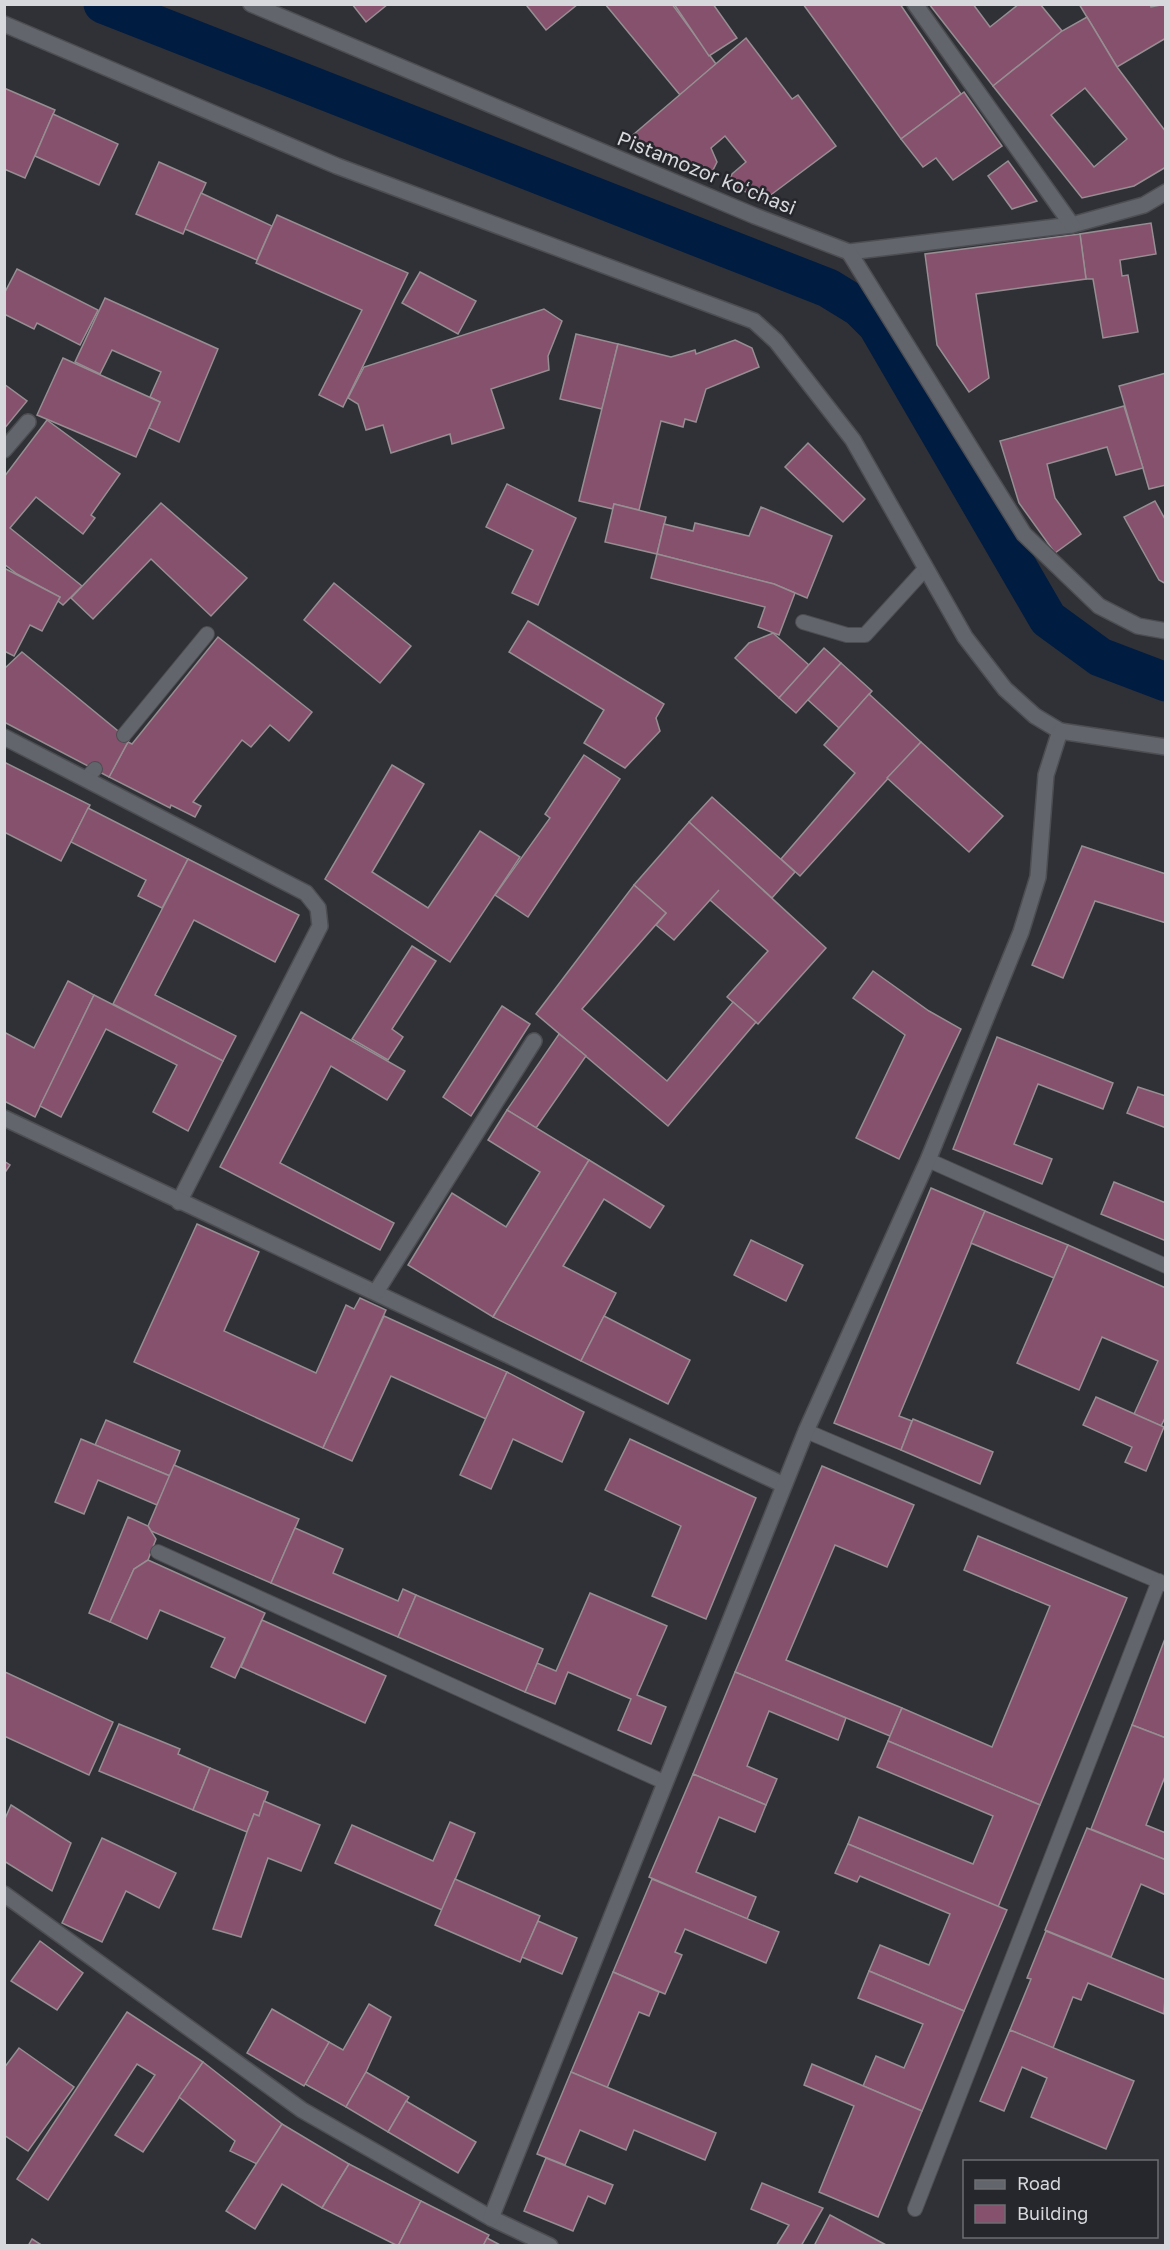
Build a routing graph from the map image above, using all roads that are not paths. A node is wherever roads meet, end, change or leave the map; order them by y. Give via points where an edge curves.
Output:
1 (251, 4) edge
2 (915, 4) edge
3 (270, 7) edge
4 (4, 24) edge
5 (1166, 192) edge
6 (1072, 225) junction
7 (849, 252) junction
8 (28, 422) dead end
9 (4, 450) edge
10 (926, 568) junction
11 (803, 622) dead end
12 (1166, 631) edge
13 (207, 634) dead end
14 (1059, 731) junction
15 (124, 735) dead end
16 (4, 737) edge
17 (1166, 747) edge
18 (534, 1041) dead end
19 (4, 1118) edge
20 (928, 1160) junction
21 (179, 1202) junction
22 (1166, 1266) edge
23 (376, 1292) junction
24 (806, 1431) junction
25 (784, 1485) junction
26 (158, 1552) dead end
27 (1162, 1583) edge
28 (664, 1782) junction
29 (4, 1894) edge
30 (915, 2209) dead end
31 (491, 2218) junction
32 (550, 2246) edge

1 - 3 street, Pistamozor koʻchasi
2 - 6 street
3 - 7 street, Pistamozor koʻchasi via 755,216
4 - 10 street via 337,166 754,321 776,340 853,440
5 - 6 street, Pistamozor koʻchasi via 1144,205
6 - 7 street, Pistamozor koʻchasi
7 - 12 street via 1024,534 1099,606 1138,626
8 - 9 street
10 - 11 lane via 865,635 847,635
10 - 14 street via 965,637 1005,689
13 - 15 lane
14 - 17 street
14 - 20 street via 1046,775 1038,877 1021,932
16 - 21 street via 91,774 306,893 318,908 320,926
18 - 23 street
19 - 21 street
20 - 22 lane
20 - 24 street
21 - 23 street
23 - 25 street
24 - 25 street
24 - 27 lane
25 - 28 street
26 - 28 lane
27 - 30 lane
28 - 31 street
29 - 31 street via 302,2110
31 - 32 street

